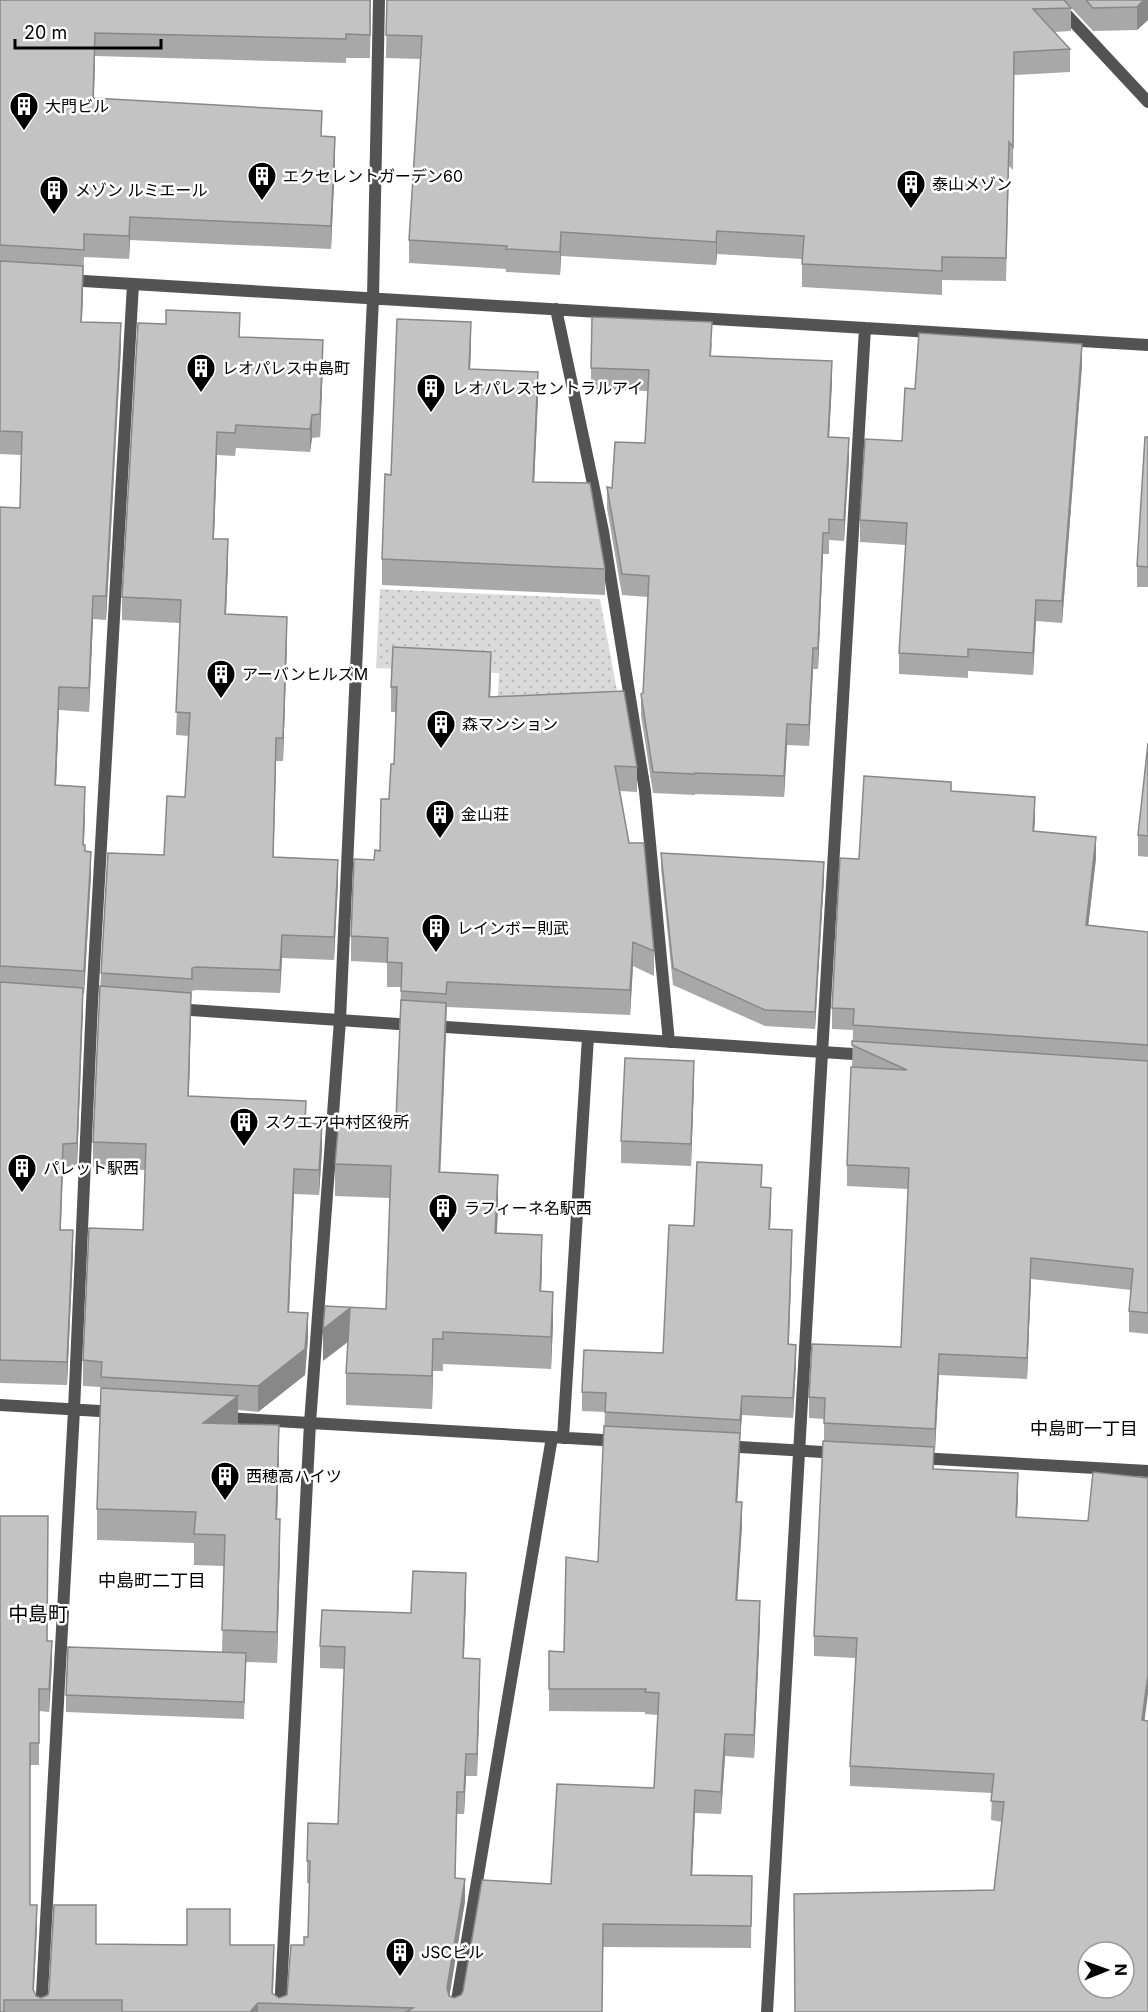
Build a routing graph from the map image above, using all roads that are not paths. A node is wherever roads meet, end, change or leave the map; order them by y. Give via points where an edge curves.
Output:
1 (379, 0) edge
2 (1053, 0) edge
3 (1148, 102) edge
4 (56, 279) edge
5 (133, 284) junction
6 (373, 298) junction
7 (556, 309) junction
8 (865, 328) junction
9 (1148, 345) edge
10 (163, 1008) edge
11 (340, 1020) junction
12 (588, 1037) junction
13 (669, 1042) junction
14 (821, 1052) junction
15 (879, 1056) edge
16 (0, 1406) edge
17 (74, 1410) junction
18 (133, 1413) edge
19 (216, 1418) edge
20 (310, 1423) junction
21 (557, 1437) junction
22 (634, 1442) edge
23 (706, 1446) edge
24 (801, 1451) junction
25 (849, 1454) edge
26 (908, 1457) edge
27 (1148, 1471) edge
28 (41, 2012) edge
29 (280, 2012) edge
30 (455, 2012) edge
31 (767, 2012) edge

1 - 6 street
2 - 3 street
4 - 5 street
5 - 6 street
5 - 17 street via 92,1003
6 - 7 street
6 - 11 street
7 - 8 street
7 - 13 street via 603,531 645,791
8 - 9 street
8 - 14 street
10 - 11 street
11 - 12 street
11 - 20 street
12 - 13 street
12 - 21 street
13 - 14 street
14 - 15 street
14 - 24 street
16 - 17 street
17 - 18 street
17 - 28 street
19 - 20 street
20 - 21 street
20 - 29 street
21 - 22 street
21 - 30 street
23 - 24 street
24 - 25 street
24 - 31 street
26 - 27 street

